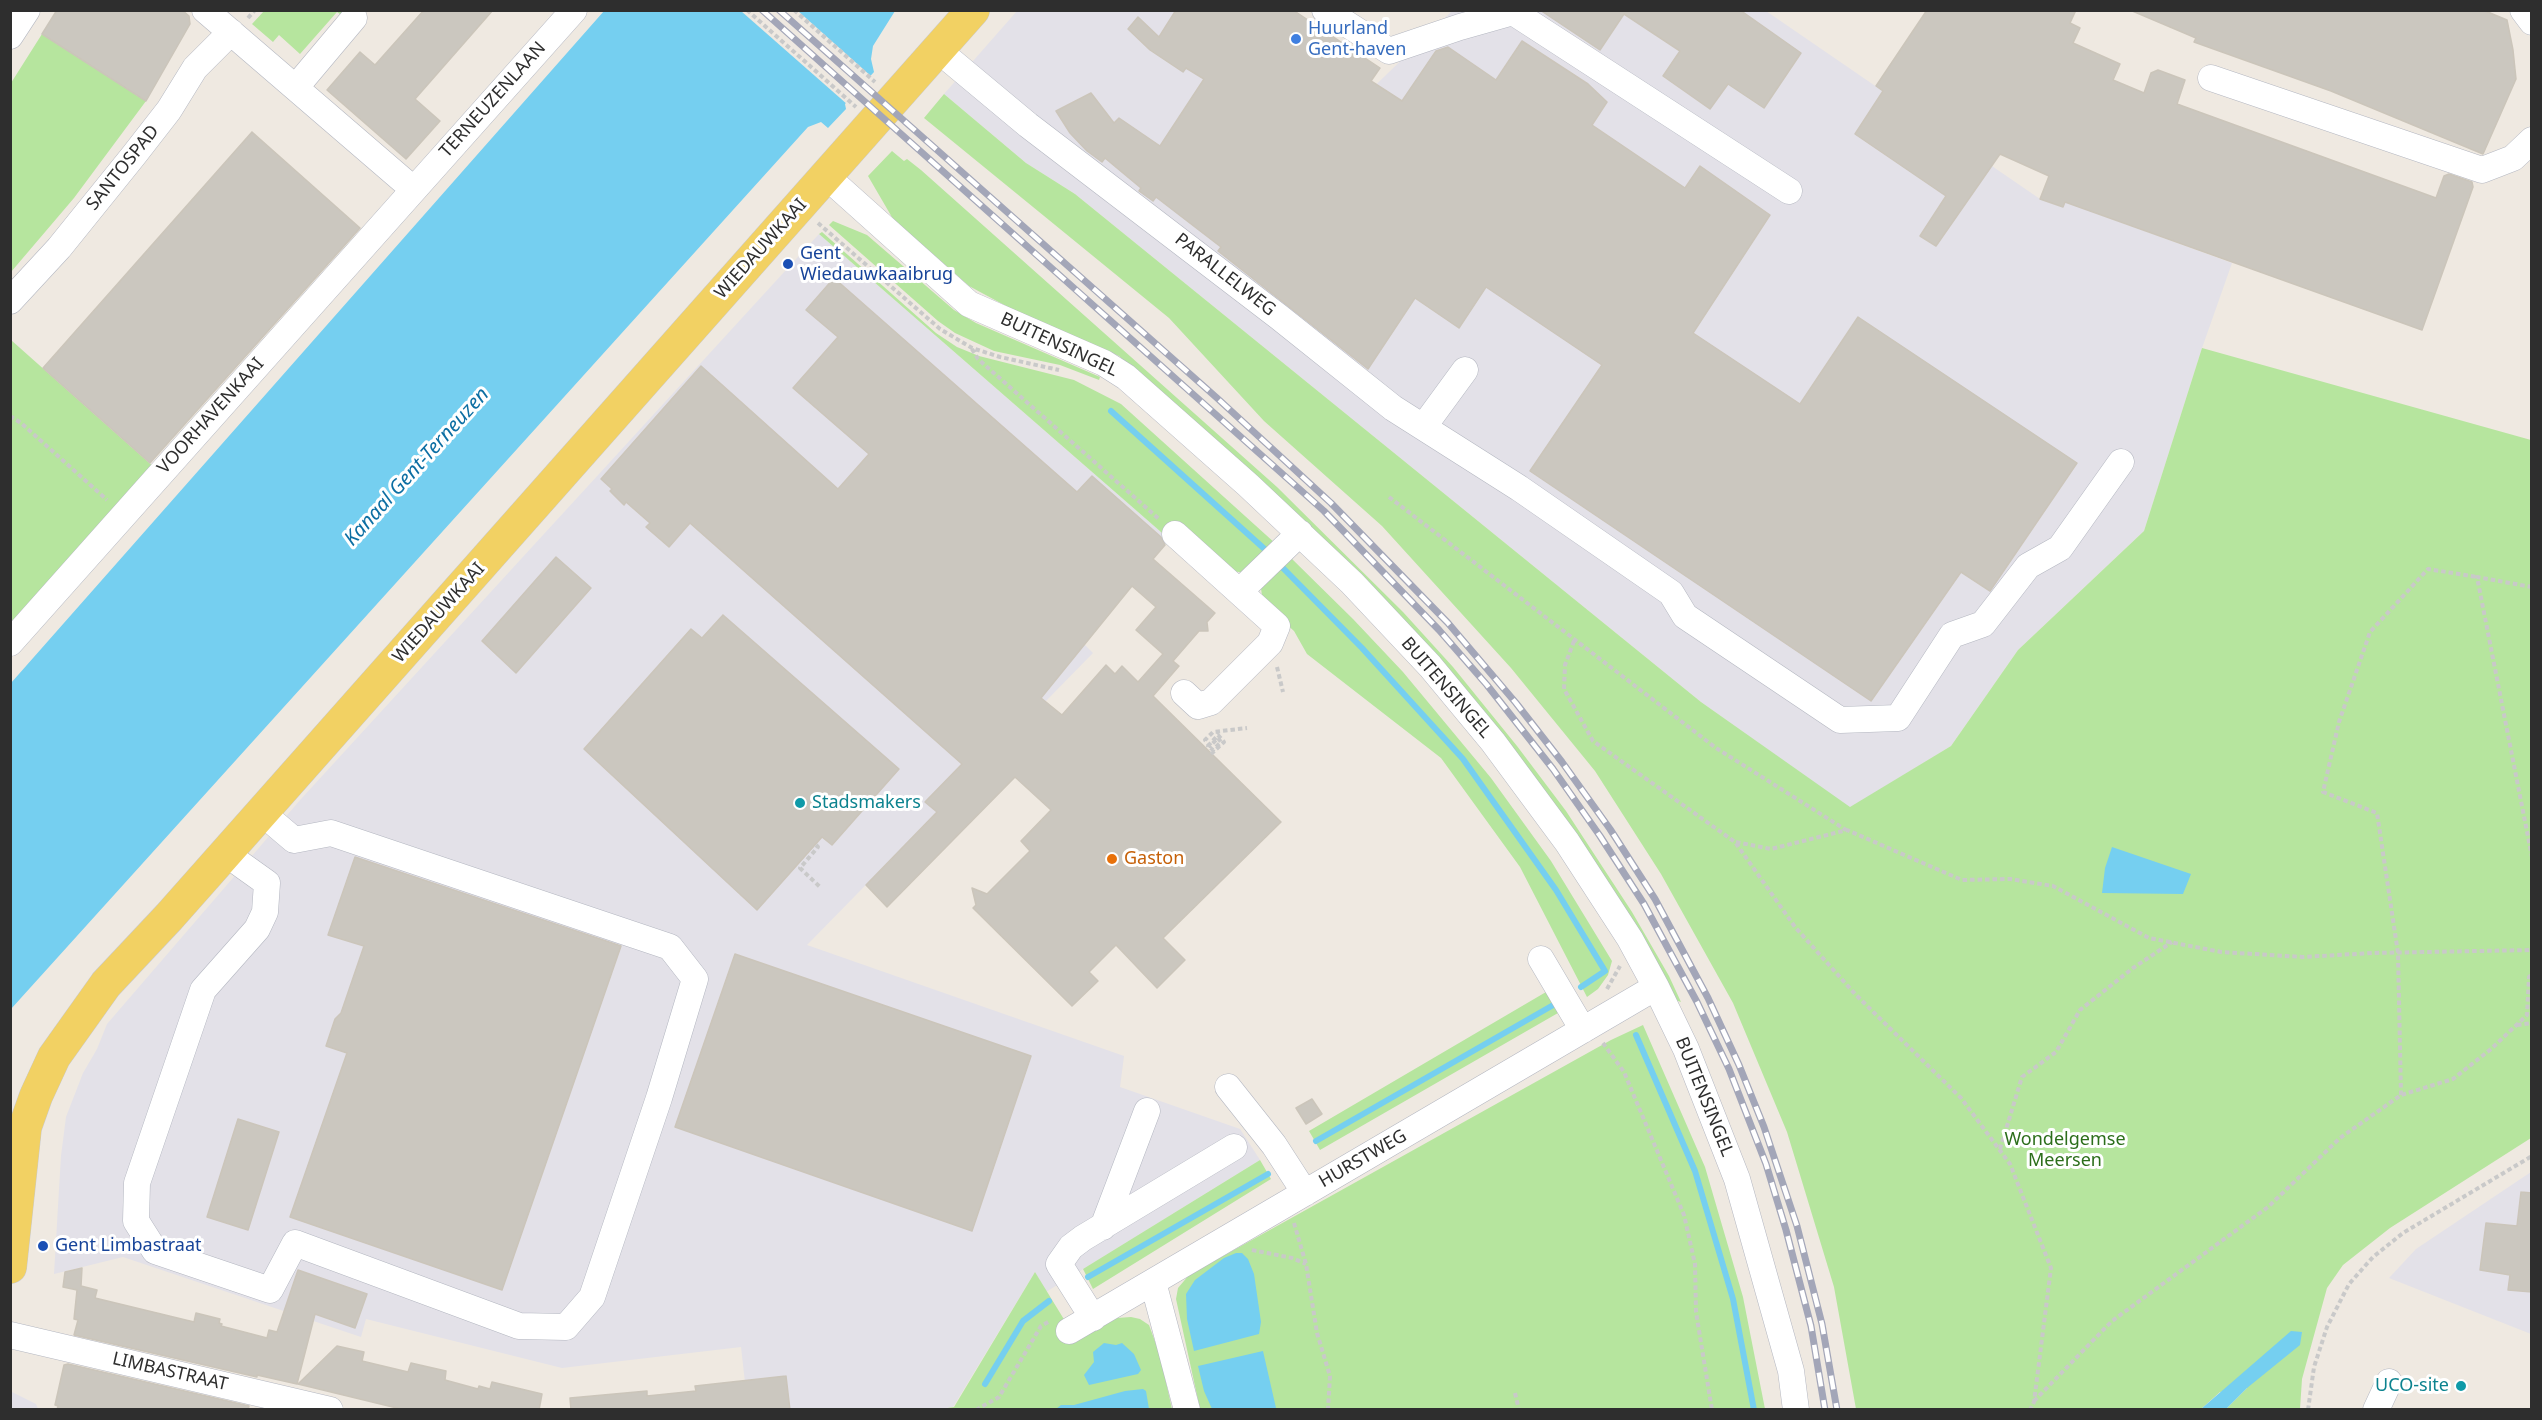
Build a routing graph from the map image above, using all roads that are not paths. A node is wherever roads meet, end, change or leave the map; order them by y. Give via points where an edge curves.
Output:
1 (27, 10) edge
2 (205, 10) edge
3 (574, 10) edge
4 (973, 10) edge
5 (1325, 10) edge
6 (2523, 10) edge
7 (354, 18) dead end
8 (2532, 22) edge
9 (231, 32) junction
10 (10, 36) edge
11 (938, 50) junction
12 (2211, 78) dead end
13 (296, 87) junction
14 (2532, 140) edge
15 (826, 176) junction
16 (413, 189) junction
17 (1789, 191) dead end
18 (10, 301) edge
19 (1466, 370) dead end
20 (1424, 426) junction
21 (2121, 462) dead end
22 (1300, 533) junction
23 (1175, 534) road end
24 (1240, 591) junction
25 (10, 643) edge
26 (1184, 693) dead end
27 (261, 812) junction
28 (225, 853) junction
29 (1541, 959) dead end
30 (1636, 999) junction
31 (1589, 1027) junction
32 (1228, 1087) dead end
33 (1147, 1111) dead end
34 (1234, 1147) dead end
35 (1297, 1198) junction
36 (1103, 1227) junction
37 (10, 1267) edge
38 (1152, 1282) junction
39 (1093, 1318) junction
40 (1069, 1331) dead end
41 (10, 1335) edge
42 (2389, 1382) dead end
43 (330, 1410) edge
44 (1187, 1410) edge
45 (1796, 1410) edge
46 (2376, 1410) edge

1 - 10 street
2 - 9 street
3 - 16 street, TERNEUZENLAAN
4 - 11 main road, WIEDAUWKAAI
5 - 17 street via 1389,51 1513,12
6 - 8 street
7 - 13 street
9 - 13 street
9 - 18 street, SANTOSPAD via 195,68 169,110 127,163 59,248
11 - 15 main road, WIEDAUWKAAI
11 - 20 street, PARALLELWEG via 1028,125 1393,408
12 - 14 street via 2482,170 2513,158
13 - 16 street
15 - 22 street, BUITENSINGEL via 969,304 1104,363 1126,377
15 - 27 main road, WIEDAUWKAAI
16 - 25 street, VOORHAVENKAAI
19 - 20 street
20 - 21 street, PARALLELWEG via 1671,593 1685,616 1840,720 1898,718 1952,635 1983,624 2028,566 2060,548
22 - 24 street
22 - 30 street, BUITENSINGEL via 1430,666 1567,842 1630,939
23 - 24 street
24 - 26 street via 1277,626 1270,643 1211,702 1198,706
27 - 28 main road, WIEDAUWKAAI
27 - 28 street via 294,840 331,833 670,947 695,979 592,1297 566,1327 519,1326 295,1243 270,1290 155,1251 136,1221 137,1183 203,990 257,929 265,912 267,883
28 - 37 main road, WIEDAUWKAAI via 106,984 54,1057 25,1127
29 - 31 street
30 - 31 street, HURSTWEG
30 - 45 street, BUITENSINGEL via 1686,1049 1737,1179 1791,1371
31 - 35 street, HURSTWEG
32 - 35 street via 1274,1145
33 - 36 street
34 - 36 street
35 - 38 street, HURSTWEG
36 - 39 street via 1071,1248 1059,1264
38 - 39 street, HURSTWEG
38 - 44 street
39 - 40 street, HURSTWEG
41 - 43 street, LIMBASTRAAT
42 - 46 street

